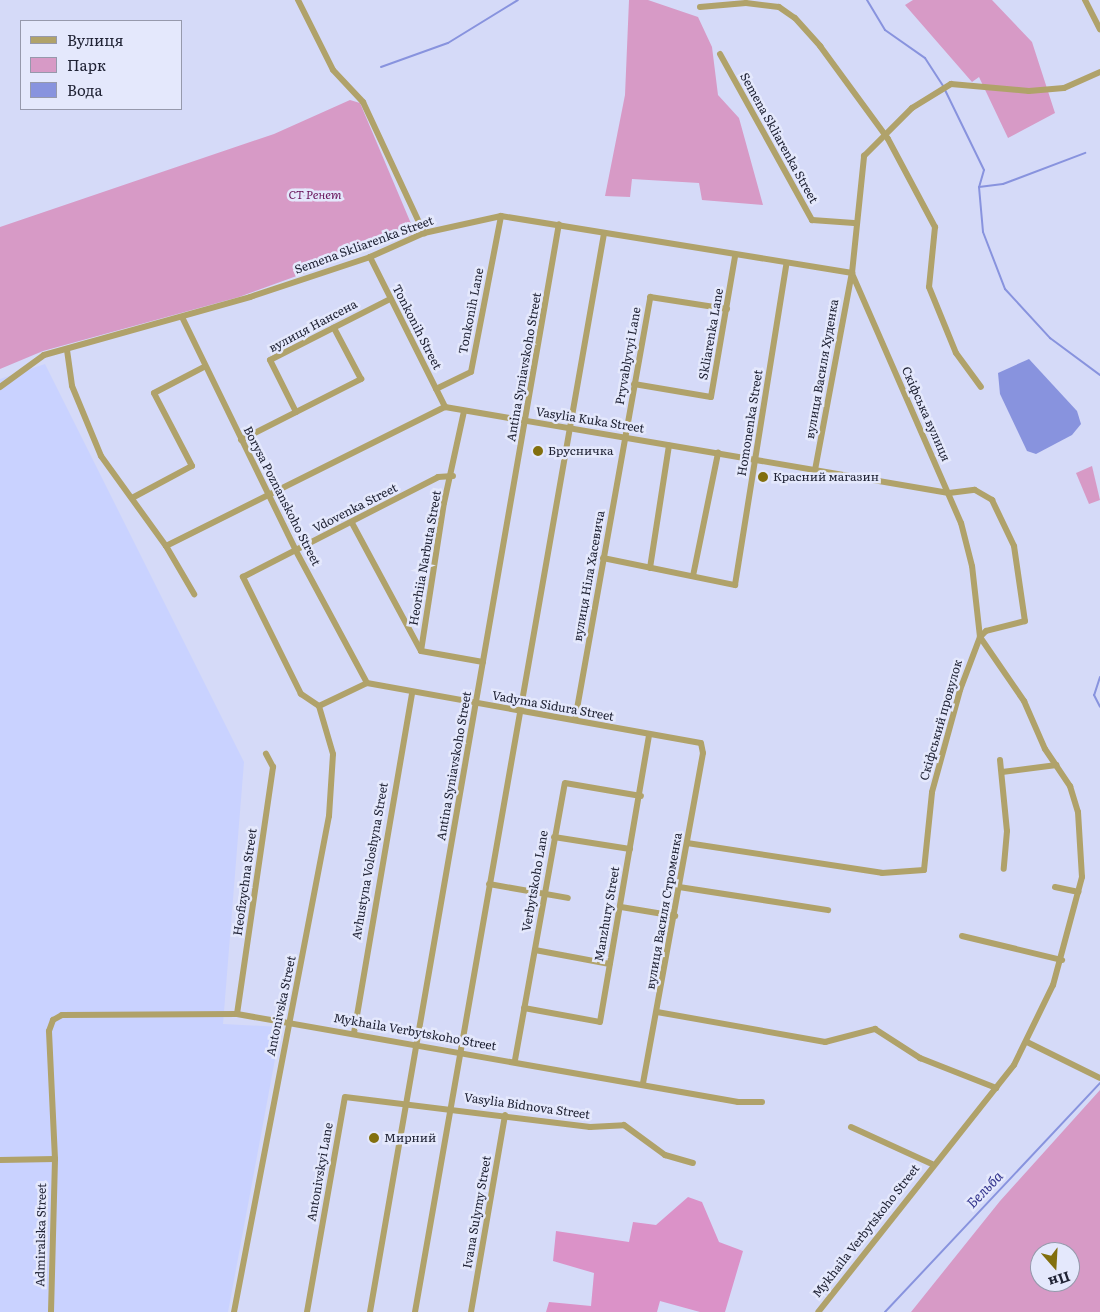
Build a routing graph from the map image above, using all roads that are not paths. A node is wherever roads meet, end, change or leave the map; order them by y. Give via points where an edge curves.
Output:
1 (298, 0) edge
2 (1085, 0) edge
3 (700, 7) dead end
4 (1100, 29) edge
5 (720, 54) dead end
6 (1100, 72) edge
7 (882, 135) junction
8 (501, 216) junction
9 (854, 222) junction
10 (559, 224) junction
11 (424, 233) junction
12 (604, 234) junction
13 (735, 256) junction
14 (370, 258) junction
15 (786, 266) junction
16 (852, 273) junction
17 (390, 299) junction
18 (727, 309) junction
19 (182, 317) junction
20 (334, 328) junction
21 (67, 350) junction
22 (204, 368) junction
23 (634, 384) junction
24 (0, 387) edge
25 (980, 387) dead end
26 (436, 389) junction
27 (445, 407) junction
28 (296, 412) junction
29 (464, 412) junction
30 (527, 421) junction
31 (570, 427) junction
32 (625, 436) junction
33 (241, 440) junction
34 (669, 445) junction
35 (718, 453) junction
36 (755, 460) junction
37 (815, 470) junction
38 (453, 476) junction
39 (949, 493) junction
40 (269, 496) junction
41 (132, 498) junction
42 (352, 523) junction
43 (166, 546) junction
44 (296, 551) junction
45 (603, 558) junction
46 (650, 568) junction
47 (693, 576) junction
48 (194, 594) dead end
49 (980, 637) junction
50 (421, 651) junction
51 (483, 662) junction
52 (367, 683) junction
53 (412, 693) junction
54 (476, 704) junction
55 (319, 706) junction
56 (519, 712) junction
57 (575, 720) junction
58 (649, 734) junction
59 (701, 743) joint
60 (266, 754) dead end
61 (1000, 760) dead end
62 (1057, 764) junction
63 (1002, 772) junction
64 (641, 796) junction
65 (554, 837) junction
66 (687, 843) junction
67 (630, 849) junction
68 (1004, 869) dead end
69 (489, 884) junction
70 (679, 887) junction
71 (1055, 887) dead end
72 (1078, 892) junction
73 (543, 894) junction
74 (568, 898) dead end
75 (621, 907) junction
76 (828, 910) dead end
77 (675, 916) junction
78 (962, 936) dead end
79 (535, 950) junction
80 (1062, 960) junction
81 (610, 964) junction
82 (524, 1008) junction
83 (657, 1012) junction
84 (237, 1014) junction
85 (62, 1015) joint
86 (287, 1022) junction
87 (354, 1034) junction
88 (1027, 1042) junction
89 (416, 1044) junction
90 (463, 1053) junction
91 (516, 1060) junction
92 (1100, 1078) edge
93 (643, 1084) junction
94 (996, 1088) junction
95 (762, 1102) dead end
96 (406, 1107) junction
97 (453, 1107) junction
98 (505, 1115) junction
99 (851, 1127) dead end
100 (54, 1159) junction
101 (0, 1160) edge
102 (693, 1163) dead end
103 (932, 1164) junction
104 (51, 1312) edge
105 (234, 1312) edge
106 (307, 1312) edge
107 (370, 1312) edge
108 (414, 1312) edge
109 (471, 1312) edge
110 (818, 1312) edge

1 - 11 street via 333,70 363,102
2 - 4 street
3 - 7 street via 746,2 789,13 820,46
5 - 9 street, Semena Skliarenka Street via 812,220
6 - 7 street, Скіфська вулиця via 1064,88 1028,91 951,84 926,98
7 - 9 street, Скіфська вулиця via 864,156
7 - 25 street via 894,150 935,227 929,287 956,352
8 - 10 street, Semena Skliarenka Street
8 - 11 street, Semena Skliarenka Street
8 - 26 street, Tonkonih Lane via 471,372
9 - 16 street, Скіфська вулиця
10 - 12 street, Semena Skliarenka Street
10 - 30 street, Antina Syniavskoho Street
11 - 14 street, Semena Skliarenka Street
12 - 13 street, Semena Skliarenka Street
12 - 31 street
13 - 15 street, Semena Skliarenka Street
13 - 18 street, Skliarenka Lane
14 - 17 street, Tonkonih Street
14 - 19 street, Semena Skliarenka Street
15 - 16 street, Semena Skliarenka Street
15 - 36 street, Homonenka Street
16 - 37 street, вулиця Василя Худенка
16 - 39 street, Скіфська вулиця
17 - 20 street, вулиця Нансена
17 - 26 street, Tonkonih Street
18 - 23 street, Pryvablyvyi Lane via 650,297
18 - 23 street, Skliarenka Lane via 712,397
19 - 21 street, Semena Skliarenka Street
19 - 22 street, Borysa Poznanskoho Street
20 - 28 street, вулиця Нансена via 270,360
20 - 28 street via 361,379
21 - 24 street, Semena Skliarenka Street via 44,355
21 - 41 street via 72,386 101,456
22 - 33 street, Borysa Poznanskoho Street
22 - 41 street via 154,393 192,466
23 - 32 street, Pryvablyvyi Lane
26 - 27 street, Tonkonih Street
27 - 29 street, Vasylia Kuka Street
27 - 40 street
28 - 33 street
29 - 30 street, Vasylia Kuka Street
29 - 38 street, Heorhiia Narbuta Street
30 - 31 street, Vasylia Kuka Street
30 - 51 street, Antina Syniavskoho Street
31 - 32 street, Vasylia Kuka Street
31 - 56 street
32 - 34 street, Vasylia Kuka Street
32 - 45 street, вулиця Ніла Хасевича
33 - 40 street, Borysa Poznanskoho Street
34 - 35 street, Vasylia Kuka Street
34 - 46 street
35 - 36 street, Vasylia Kuka Street
35 - 47 street
36 - 37 street, Vasylia Kuka Street
36 - 47 street, Homonenka Street via 735,585
37 - 39 street, Vasylia Kuka Street
38 - 42 street, Vdovenka Street via 438,477
38 - 50 street, Heorhiia Narbuta Street via 444,504
39 - 49 street, Скіфський провулок via 972,566
39 - 49 street via 985,493 1014,546 1025,621 986,631
40 - 43 street
40 - 44 street, Borysa Poznanskoho Street
41 - 43 street
42 - 44 street, Vdovenka Street
42 - 50 street
43 - 48 street
44 - 52 street, Borysa Poznanskoho Street
44 - 55 street, Vdovenka Street via 243,577 301,694
45 - 46 street
45 - 57 street, вулиця Ніла Хасевича
46 - 47 street
49 - 62 street, Mykhaila Verbytskoho Street via 1024,701 1045,749
49 - 66 street, Скіфський провулок via 960,690 932,792 924,870 882,873
50 - 51 street
51 - 54 street, Antina Syniavskoho Street
52 - 53 street, Vadyma Sidura Street
52 - 55 street
53 - 54 street, Vadyma Sidura Street
53 - 87 street, Avhustyna Voloshyna Street
54 - 56 street, Vadyma Sidura Street
54 - 89 street, Antina Syniavskoho Street
55 - 86 street, Antonivska Street via 333,754 329,816
56 - 57 street, Vadyma Sidura Street
56 - 69 street
57 - 58 street, Vadyma Sidura Street
58 - 59 street, Vadyma Sidura Street
58 - 64 street, Manzhury Street
59 - 66 street, вулиця Василя Строменка via 703,753
60 - 84 street, Heofizychna Street via 273,767
61 - 63 street
62 - 63 street
62 - 72 street, Mykhaila Verbytskoho Street via 1070,786 1078,812 1082,878
63 - 68 street via 1007,830
64 - 65 street, Verbytskoho Lane via 564,783
64 - 67 street, Manzhury Street
65 - 67 street
65 - 73 street, Verbytskoho Lane
66 - 70 street, вулиця Василя Строменка
67 - 75 street, Manzhury Street
69 - 73 street
69 - 90 street via 460,1046
70 - 76 street
70 - 77 street, вулиця Василя Строменка
71 - 72 street
72 - 80 street, Mykhaila Verbytskoho Street
73 - 74 street
73 - 79 street, Verbytskoho Lane
75 - 77 street
75 - 81 street, Manzhury Street
77 - 83 street, вулиця Василя Строменка
78 - 80 street
79 - 81 street
79 - 82 street, Verbytskoho Lane
80 - 88 street, Mykhaila Verbytskoho Street
81 - 82 street, Manzhury Street via 600,1022
82 - 91 street, Verbytskoho Lane
83 - 93 street, вулиця Василя Строменка
83 - 94 street via 825,1042 876,1029 920,1058
84 - 85 street, Mykhaila Verbytskoho Street
84 - 86 street, Mykhaila Verbytskoho Street
85 - 100 street, Admiralska Street via 53,1020 49,1031
86 - 87 street, Mykhaila Verbytskoho Street
86 - 105 street, Antonivska Street
87 - 89 street, Mykhaila Verbytskoho Street
88 - 92 street via 1092,1070
88 - 94 street, Mykhaila Verbytskoho Street
89 - 90 street, Mykhaila Verbytskoho Street
89 - 96 street, Antina Syniavskoho Street
90 - 91 street, Mykhaila Verbytskoho Street
90 - 97 street
91 - 93 street, Mykhaila Verbytskoho Street
93 - 95 street, Mykhaila Verbytskoho Street via 738,1102
94 - 103 street, Mykhaila Verbytskoho Street
96 - 97 street, Vasylia Bidnova Street
96 - 106 street, Antonivskyi Lane via 345,1097
96 - 107 street, Antina Syniavskoho Street
97 - 98 street, Vasylia Bidnova Street
97 - 108 street
98 - 102 street, Vasylia Bidnova Street via 590,1127 624,1125 665,1155
98 - 109 street, Ivana Sulymy Street
99 - 103 street, Mykhaila Verbytskoho Street via 900,1145
100 - 101 street
100 - 104 street, Admiralska Street
103 - 110 street, Mykhaila Verbytskoho Street

